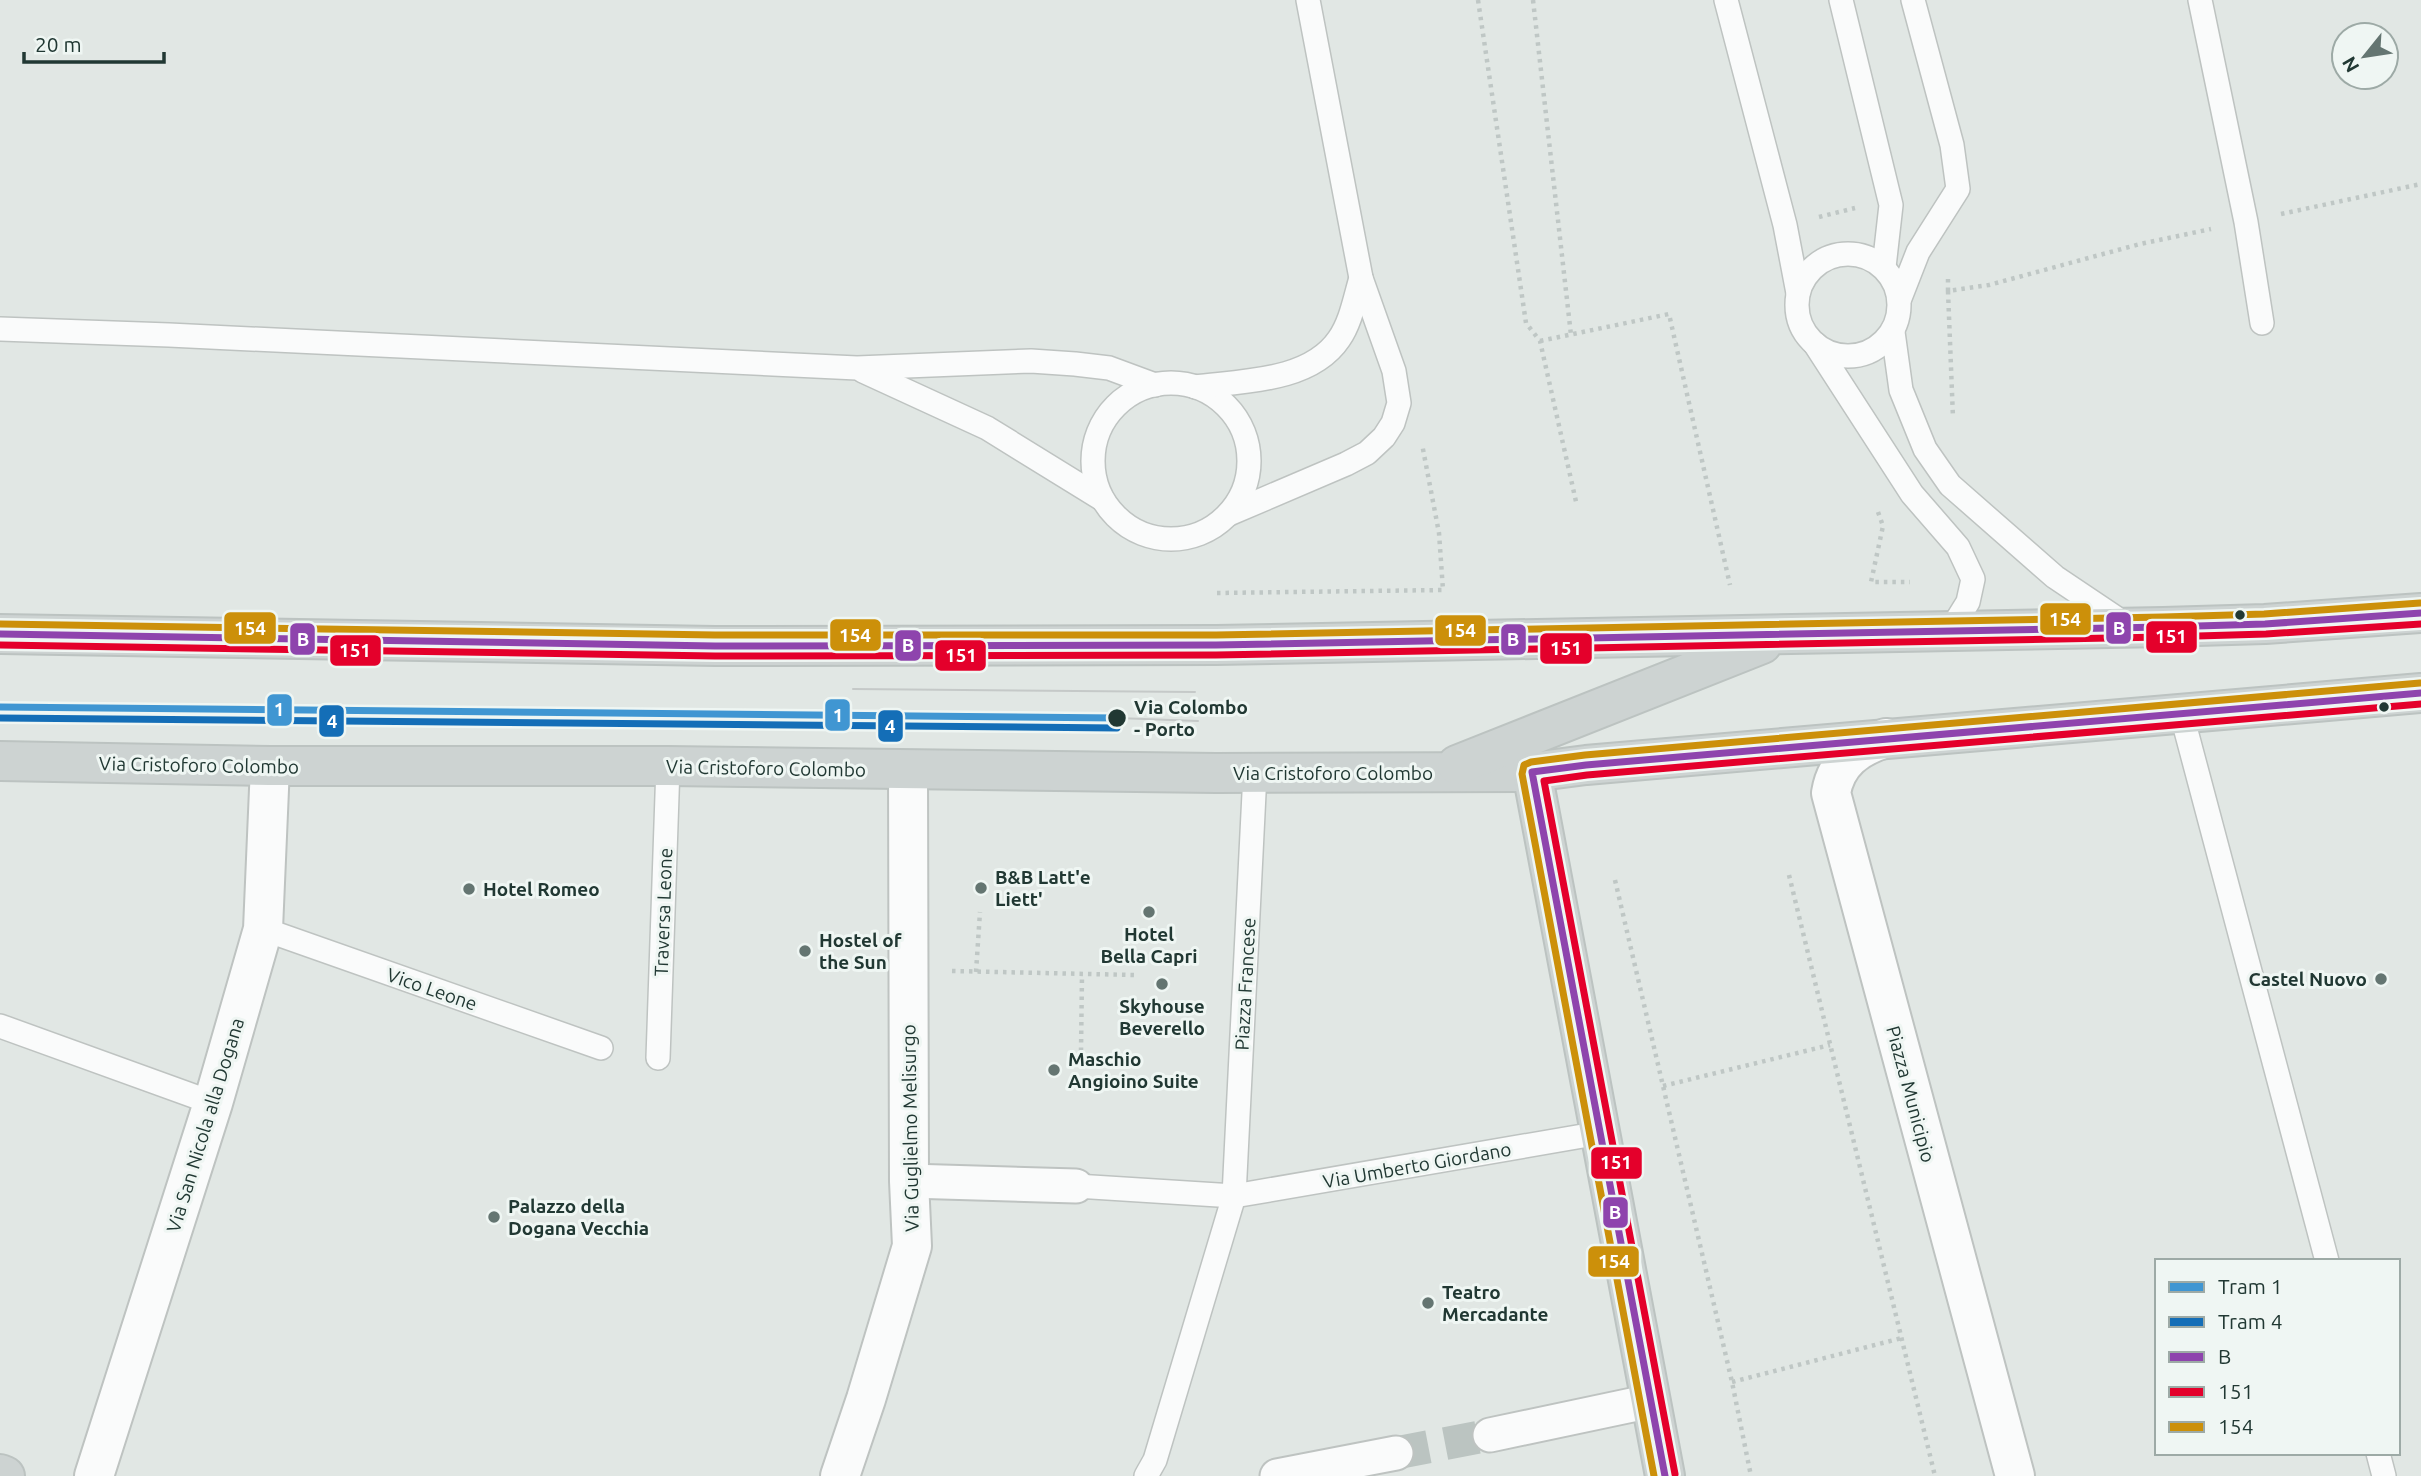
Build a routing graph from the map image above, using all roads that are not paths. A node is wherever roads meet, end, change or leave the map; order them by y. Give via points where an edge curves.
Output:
1 (1308, 0) edge
2 (1726, 0) edge
3 (1840, 0) edge
4 (1913, 0) edge
5 (2200, 0) edge
6 (1884, 267) junction
7 (1361, 278) junction
8 (1798, 293) junction
9 (1900, 298) junction
10 (2262, 323) dead end
11 (0, 329) edge
12 (1893, 331) junction
13 (1815, 344) junction
14 (857, 368) junction
15 (1155, 385) junction
16 (1195, 387) junction
17 (1102, 499) junction
18 (1229, 514) junction
19 (2421, 613) edge
20 (2131, 627) junction
21 (1950, 631) junction
22 (0, 634) edge
23 (1787, 634) junction
24 (2421, 693) edge
25 (2181, 712) junction
26 (1886, 738) junction
27 (0, 761) edge
28 (270, 766) junction
29 (668, 766) junction
30 (908, 769) junction
31 (1532, 772) junction
32 (1255, 773) junction
33 (1438, 773) junction
34 (263, 929) junction
35 (0, 1026) edge
36 (601, 1048) dead end
37 (658, 1058) dead end
38 (213, 1103) junction
39 (1600, 1133) junction
40 (908, 1181) junction
41 (1076, 1186) joint
42 (1234, 1196) junction
43 (2326, 1259) edge
44 (1651, 1401) junction
45 (1490, 1435) tunnel mouth
46 (1396, 1452) tunnel mouth
47 (2379, 1455) edge
48 (0, 1474) edge
49 (5, 1476) edge
50 (94, 1476) edge
51 (840, 1476) edge
52 (1146, 1476) edge
53 (1277, 1476) edge
54 (1665, 1476) edge
55 (2015, 1476) edge
56 (2384, 1476) edge

1 - 7 lane
2 - 8 lane via 1785,225
3 - 6 lane via 1890,200
4 - 9 lane via 1952,145 1958,189 1918,252
5 - 10 lane
6 - 8 lane via 1856,254 1826,258 1804,279
6 - 9 lane
7 - 16 lane via 1339,339 1322,358 1302,370 1277,376
7 - 18 lane via 1394,371 1399,403 1393,423 1367,453
8 - 13 lane via 1800,322
9 - 12 lane
11 - 14 lane
12 - 13 lane via 1881,345 1857,356 1830,353
12 - 20 lane via 1901,390 1925,449 1950,485 2055,577
13 - 21 lane via 1912,494 1958,547 1973,579 1968,603
14 - 15 lane via 1031,361 1109,368
14 - 17 lane via 987,428
15 - 16 lane
15 - 17 lane via 1136,391 1105,419 1093,459
16 - 18 lane via 1227,407 1246,441 1247,480
17 - 18 lane via 1117,519 1154,538 1195,536
19 - 20 main road
20 - 21 main road
21 - 23 main road
22 - 23 main road via 715,646 1216,645
23 - 33 main road
24 - 25 main road, Via Cristoforo Colombo
25 - 26 main road, Via Cristoforo Colombo
25 - 43 lane
26 - 31 main road, Via Cristoforo Colombo
26 - 55 street, Piazza Municipio via 1852,754 1833,781 1831,793
27 - 28 main road, Via Cristoforo Colombo
28 - 29 main road, Via Cristoforo Colombo
28 - 34 street, Via San Nicola alla Dogana
29 - 30 main road, Via Cristoforo Colombo
29 - 37 lane, Traversa Leone
30 - 32 main road, Via Cristoforo Colombo
30 - 40 street, Via Guglielmo Melisurgo
31 - 33 main road, Via Cristoforo Colombo
31 - 39 main road
32 - 33 main road, Via Cristoforo Colombo
32 - 42 lane, Piazza Francese
34 - 36 lane, Vico Leone
34 - 38 street, Via San Nicola alla Dogana
35 - 38 lane
38 - 50 street, Via San Nicola alla Dogana
39 - 42 lane, Via Umberto Giordano
39 - 44 main road
40 - 41 street
40 - 51 street, Via Guglielmo Melisurgo via 912,1246
41 - 42 lane
42 - 52 lane, Piazza Francese via 1155,1460
44 - 45 street
44 - 54 main road
46 - 53 street
47 - 56 lane
48 - 49 main road

